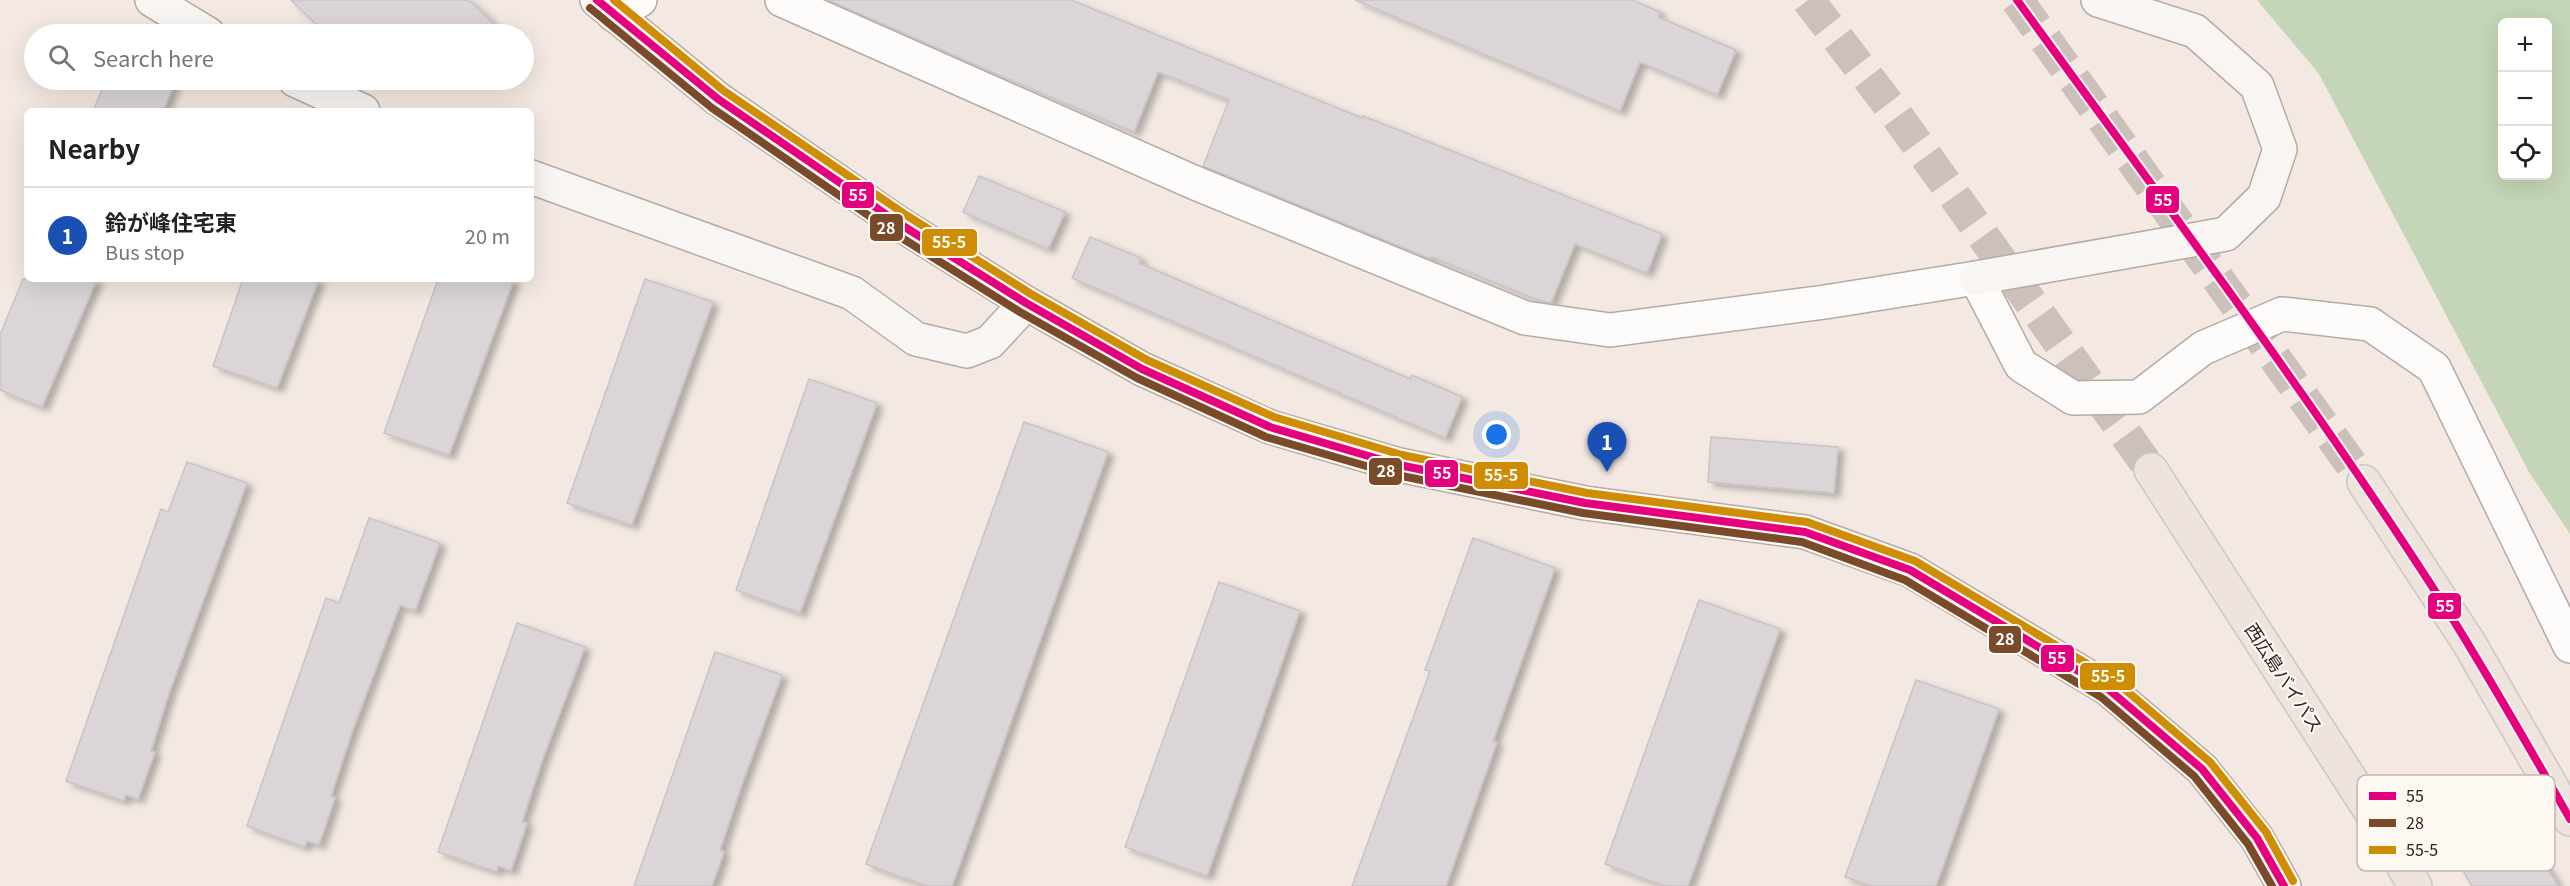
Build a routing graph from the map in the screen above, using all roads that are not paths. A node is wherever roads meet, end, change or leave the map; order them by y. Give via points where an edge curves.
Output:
1 (152, 0) edge
2 (782, 0) edge
3 (2098, 0) edge
4 (2105, 0) edge
5 (617, 5) edge
6 (192, 24) edge
7 (317, 90) edge
8 (356, 108) edge
9 (534, 178) edge
10 (1976, 278) junction
11 (1026, 303) junction
12 (2151, 470) tunnel mouth
13 (2364, 482) tunnel mouth
14 (2570, 646) edge
15 (2545, 775) edge
16 (2357, 789) edge
17 (2555, 793) edge
18 (2570, 819) edge
19 (2406, 871) edge
20 (2284, 886) edge
21 (2415, 886) edge

1 - 6 street
2 - 10 street via 1193,182 1525,318 1610,330
3 - 4 street
4 - 10 street via 2195,31 2257,86 2280,149 2265,197 2226,234
5 - 11 street via 718,99 900,224
7 - 8 street
9 - 11 street via 852,293 916,339 967,351 990,342
10 - 14 street via 2021,365 2073,398 2139,397 2203,348 2282,314 2370,324 2434,368
11 - 20 street via 1142,369 1270,427 1399,465 1585,503 1805,532 1910,570 2107,688 2202,769 2257,838
12 - 16 highway, 西広島バイパス
13 - 15 highway via 2469,643
17 - 18 highway
19 - 21 highway, 西広島バイパス

